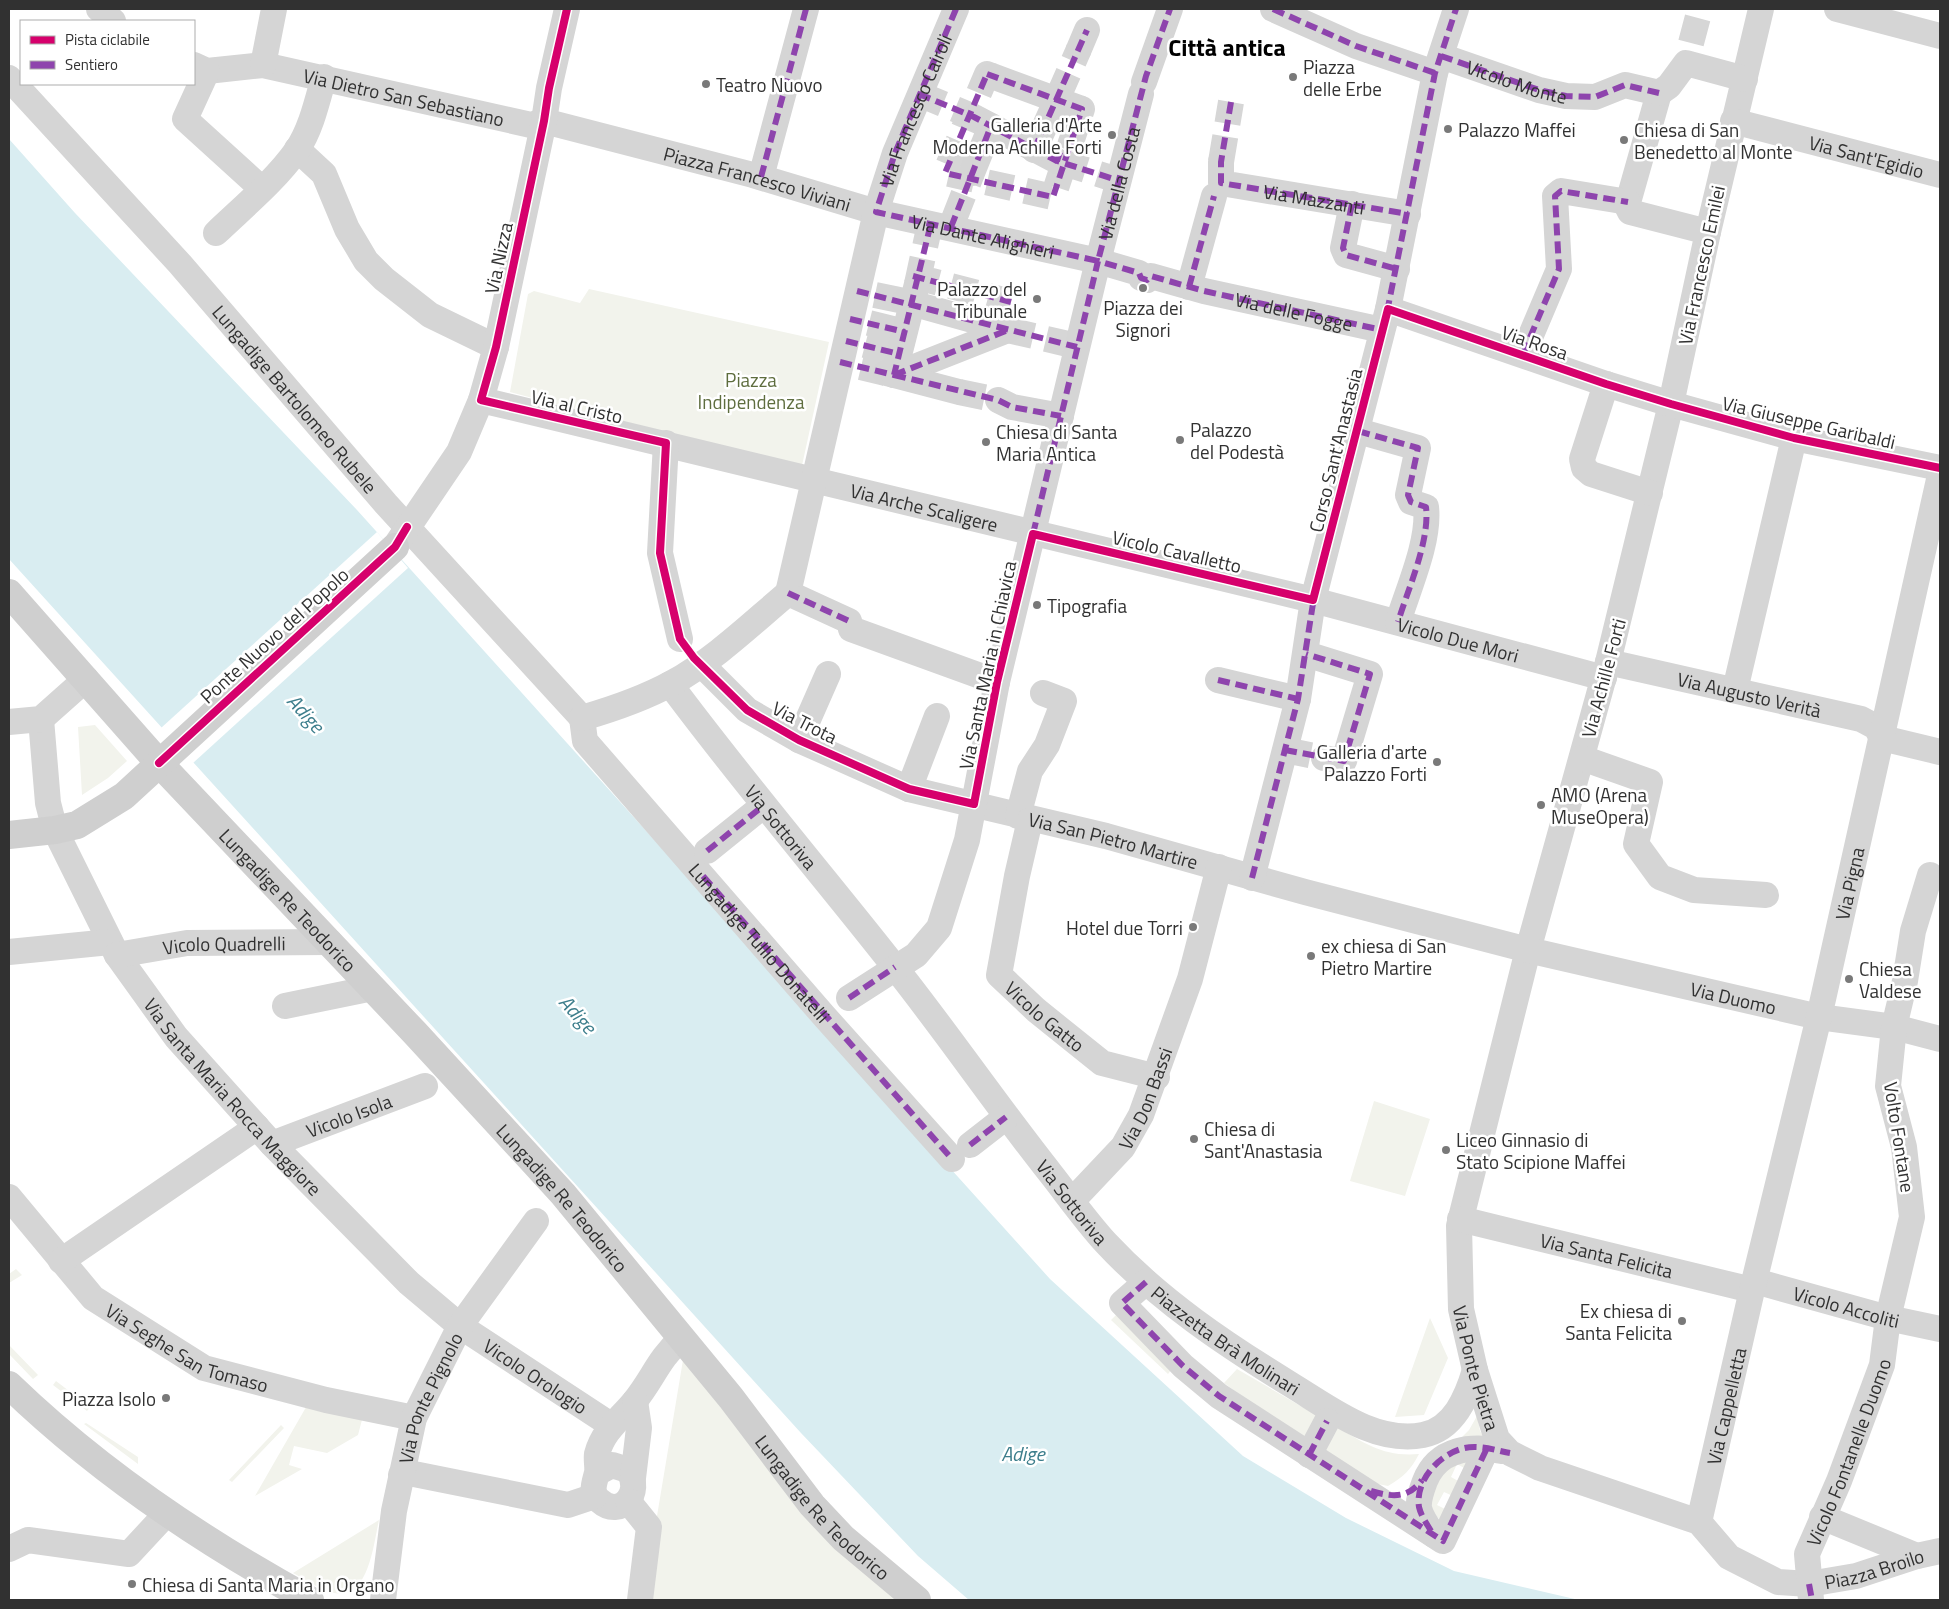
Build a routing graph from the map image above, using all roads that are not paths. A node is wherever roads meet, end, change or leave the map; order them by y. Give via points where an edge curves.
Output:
1 (98, 9) edge
2 (274, 9) edge
3 (567, 9) edge
4 (806, 9) edge
5 (956, 9) edge
6 (1170, 9) edge
7 (1273, 9) edge
8 (1456, 9) edge
9 (1760, 9) edge
10 (1837, 9) edge
11 (112, 20) edge
12 (1940, 36) edge
13 (1438, 64) junction
14 (263, 65) junction
15 (200, 68) edge
16 (992, 76) dead end
17 (9, 78) edge
18 (324, 78) junction
19 (1745, 79) junction
20 (195, 85) edge
21 (195, 85) edge
22 (1659, 93) junction
23 (544, 121) junction
24 (1733, 121) junction
25 (297, 150) junction
26 (972, 173) tunnel mouth
27 (1940, 175) edge
28 (761, 177) junction
29 (262, 189) junction
30 (1628, 202) junction
31 (1352, 204) junction
32 (876, 212) junction
33 (1408, 214) junction
34 (1708, 232) junction
35 (216, 233) dead end
36 (1093, 261) junction
37 (1397, 269) junction
38 (1197, 289) junction
39 (1385, 320) junction
40 (496, 347) junction
41 (895, 353) junction
42 (1523, 354) junction
43 (1606, 384) junction
44 (958, 392) tunnel mouth
45 (481, 400) junction
46 (998, 400) tunnel mouth
47 (1671, 404) junction
48 (1060, 416) junction
49 (1358, 431) junction
50 (1794, 438) junction
51 (666, 443) junction
52 (1940, 468) edge
53 (1940, 475) edge
54 (815, 481) junction
55 (1650, 493) junction
56 (1033, 534) junction
57 (401, 537) junction
58 (1931, 559) edge
59 (9, 593) edge
60 (788, 593) junction
61 (1313, 600) junction
62 (1398, 622) junction
63 (680, 638) dead end
64 (1306, 654) junction
65 (701, 664) junction
66 (1606, 670) junction
67 (828, 674) dead end
68 (86, 679) junction
69 (1218, 680) dead end
70 (997, 682) junction
71 (670, 684) junction
72 (1735, 690) junction
73 (1043, 693) dead end
74 (1298, 699) junction
75 (937, 716) dead end
76 (582, 718) junction
77 (41, 719) junction
78 (9, 722) edge
79 (1882, 738) junction
80 (799, 740) junction
81 (176, 747) junction
82 (1940, 752) edge
83 (1324, 758) tunnel mouth
84 (1582, 758) junction
85 (909, 789) junction
86 (124, 796) junction
87 (196, 803) junction
88 (974, 804) junction
89 (763, 806) junction
90 (1024, 818) junction
91 (55, 830) junction
92 (9, 835) edge
93 (706, 851) dead end
94 (1219, 867) junction
95 (1930, 875) dead end
96 (1252, 878) junction
97 (1766, 894) dead end
98 (330, 942) junction
99 (114, 948) junction
100 (1528, 950) junction
101 (9, 952) edge
102 (895, 967) junction
103 (373, 988) junction
104 (849, 998) dead end
105 (284, 1006) dead end
106 (1820, 1017) junction
107 (1894, 1027) junction
108 (1940, 1039) edge
109 (1157, 1077) junction
110 (425, 1086) dead end
111 (1006, 1117) junction
112 (265, 1135) junction
113 (9, 1197) edge
114 (1072, 1201) junction
115 (1460, 1220) junction
116 (536, 1221) dead end
117 (61, 1261) junction
118 (1146, 1282) junction
119 (1754, 1285) junction
120 (1888, 1318) junction
121 (460, 1326) junction
122 (1940, 1329) edge
123 (682, 1338) junction
124 (1475, 1370) junction
125 (9, 1385) edge
126 (635, 1402) junction
127 (414, 1418) junction
128 (1327, 1421) dead end
129 (610, 1425) junction
130 (1498, 1450) junction
131 (1309, 1455) junction
132 (1439, 1457) junction
133 (401, 1475) junction
134 (596, 1484) junction
135 (631, 1489) junction
136 (1364, 1490) junction
137 (167, 1512) junction
138 (1822, 1517) junction
139 (1699, 1522) junction
140 (1434, 1535) junction
141 (18, 1545) edge
142 (1929, 1553) edge
143 (1810, 1592) edge
144 (310, 1600) edge
145 (383, 1600) edge
146 (640, 1600) edge
147 (917, 1600) edge

1 - 11 street
2 - 14 street
3 - 23 street
4 - 28 street
5 - 32 street, Via Francesco Cairoli via 895,153
6 - 36 street, Via della Costa via 1143,88
7 - 13 street via 1356,46
8 - 13 street
9 - 19 street, Via Francesco Emilei
10 - 12 street
13 - 22 street, Vicolo Monte via 1566,96 1595,97 1625,85
13 - 33 street, Corso Sant'Anastasia
14 - 15 street, Via Dietro San Sebastiano
14 - 18 street, Via Dietro San Sebastiano
15 - 20 street
16 - 26 street via 1065,101 1053,156 983,122
17 - 57 street, Lungadige Bartolomeo Rubele via 180,264
18 - 23 street, Via Dietro San Sebastiano via 531,125
18 - 25 street via 313,116
19 - 22 street via 1689,53 1669,86
19 - 24 street, Via Francesco Emilei
21 - 29 street via 185,118
22 - 30 street
23 - 28 street, Piazza Francesco Viviani
23 - 40 street, Via Nizza
24 - 27 street, Via Sant'Egidio
24 - 34 street, Via Francesco Emilei
25 - 29 street
25 - 40 street via 324,174 347,229 366,261 393,288 430,315
28 - 32 street, Piazza Francesco Viviani
29 - 35 street
30 - 34 street via 1630,212
30 - 42 street via 1561,191 1555,196 1559,269
31 - 33 street, Via Mazzanti
31 - 37 street via 1343,248 1346,255
31 - 38 street, Via Mazzanti via 1219,180
32 - 36 street, Via Dante Alighieri
32 - 54 street, Piazza Francesco Viviani via 866,293 855,343
33 - 37 street, Corso Sant'Anastasia
34 - 47 street, Via Francesco Emilei
36 - 38 street via 1139,274 1148,280 1151,276
36 - 48 street, Via Santa Maria in Chiavica
37 - 39 street, Corso Sant'Anastasia
38 - 39 street, Via delle Fogge
39 - 42 street, Via Rosa
39 - 49 street, Corso Sant'Anastasia
40 - 45 street, Via Nizza
41 - 41 street via 1008,330 911,296
41 - 44 street
42 - 43 street, Via Rosa
43 - 47 street, Via Rosa
43 - 55 street via 1582,458 1584,468 1591,474
45 - 51 street, Via al Cristo
45 - 57 street, Via Nizza via 459,452
46 - 48 street via 1012,407
47 - 50 street, Via Giuseppe Garibaldi
47 - 55 street, Via Achille Forti
48 - 56 street, Via Santa Maria in Chiavica
49 - 61 street, Corso Sant'Anastasia
49 - 62 street via 1418,448 1408,495 1411,502 1426,507 1427,518 1423,543
50 - 52 street, Via Giuseppe Garibaldi
50 - 72 street
51 - 54 street, Via al Cristo
51 - 63 street via 660,553
53 - 58 street, Via Pigna
54 - 56 street, Via Arche Scaligere
54 - 60 street
55 - 66 street, Via Achille Forti
56 - 61 street, Vicolo Cavalletto
56 - 70 street, Via Santa Maria in Chiavica
57 - 76 street, Lungadige Bartolomeo Rubele
57 - 81 street, Ponte Nuovo del Popolo
58 - 79 street, Via Pigna
59 - 68 street
60 - 65 street
60 - 70 street via 849,621 851,629
61 - 62 street, Vicolo Due Mori
61 - 64 street, Corso Sant'Anastasia
62 - 66 street, Vicolo Due Mori
64 - 74 street, Corso Sant'Anastasia
64 - 83 street via 1370,674 1344,761
65 - 71 street
65 - 80 street, Via Trota via 747,710
66 - 72 street, Via Augusto Verità
66 - 84 street, Via Achille Forti
67 - 80 street
68 - 77 street
68 - 81 street
69 - 74 street
70 - 88 street, Via Santa Maria in Chiavica
71 - 76 street via 629,704
71 - 89 street, Via Sottoriva
72 - 79 street, Via Augusto Verità via 1861,719 1876,727
73 - 90 street via 1064,702 1047,745 1030,771
74 - 96 street, Corso Sant'Anastasia
75 - 85 street
76 - 111 street, Lungadige Tullio Donatelli via 584,741 703,876 961,1152
77 - 78 street
77 - 91 street, Via Santa Maria Rocca Maggiore via 48,803
79 - 82 street
79 - 106 street, Via Pigna
80 - 85 street, Via Trota
81 - 86 street, Ponte Nuovo del Popolo
81 - 87 street, Lungadige Re Teodorico
81 - 87 street, Lungadige Re Teodorico via 182,747 179,764 182,778
84 - 97 street via 1650,782 1636,844 1660,877 1694,890
84 - 100 street, Via Achille Forti
85 - 88 street, Via Trota
86 - 87 street via 153,787 171,791
86 - 91 street via 76,825
87 - 98 street, Lungadige Re Teodorico
88 - 90 street, Via San Pietro Martire
88 - 102 street, Via Santa Maria in Chiavica via 967,840 939,928 916,955
89 - 93 street
89 - 102 street, Via Sottoriva
90 - 94 street, Via San Pietro Martire via 1106,836
90 - 109 street, Vicolo Gatto via 999,975 1036,1010 1102,1063
91 - 92 street
91 - 99 street, Via Santa Maria Rocca Maggiore
94 - 96 street, Via San Pietro Martire
94 - 109 street, Via Don Bassi via 1190,979
95 - 107 street, Volto Fontane via 1913,930
96 - 100 street, Via San Pietro Martire
98 - 99 street, Vicolo Quadrelli via 187,943
98 - 103 street, Lungadige Re Teodorico
99 - 101 street, Vicolo Quadrelli
99 - 112 street, Via Santa Maria Rocca Maggiore via 176,1037
100 - 106 street, Via Duomo
100 - 115 street, Via Ponte Pietra
102 - 104 street
102 - 111 street, Via Sottoriva
103 - 105 street
103 - 123 street, Lungadige Re Teodorico via 563,1194
106 - 107 street, Via Duomo
106 - 119 street, Via Pigna
107 - 108 street, Via Duomo
107 - 120 street, Volto Fontane via 1888,1086 1904,1146 1912,1217
109 - 114 street, Via Don Bassi via 1142,1115 1123,1147
110 - 112 street, Vicolo Isola
111 - 114 street, Via Sottoriva
112 - 117 street, Vicolo Isola
112 - 121 street, Via Santa Maria Rocca Maggiore via 409,1283
113 - 117 street, Via Seghe San Tomaso
114 - 118 street, Via Sottoriva via 1105,1242
115 - 119 street, Via Santa Felicita
115 - 124 street, Via Ponte Pietra via 1461,1309
116 - 121 street, Via Ponte Pignolo
117 - 127 street, Via Seghe San Tomaso via 93,1298 204,1368 326,1400
118 - 124 street, Piazzetta Brà Molinari via 1245,1357 1351,1421 1391,1435 1424,1435 1440,1429 1468,1394
118 - 131 street, Piazzetta Brà Molinari via 1122,1303 1182,1366 1219,1396
119 - 120 street, Vicolo Accoliti
119 - 139 street, Via Cappelletta
120 - 122 street, Vicolo Accoliti
120 - 138 street, Vicolo Fontanelle Duomo via 1882,1366 1839,1481
121 - 127 street, Via Ponte Pignolo
121 - 129 street, Vicolo Orologio
123 - 126 street via 666,1352
123 - 147 street, Lungadige Re Teodorico via 812,1505 862,1555
124 - 130 street, Via Ponte Pietra
125 - 137 street via 79,1449
126 - 129 street
126 - 135 street via 639,1428
127 - 133 street, Via Ponte Pignolo
128 - 131 street
129 - 134 street via 597,1454
130 - 132 street via 1462,1449
130 - 139 street, Via Ponte Pietra via 1540,1468
130 - 140 street via 1443,1541
131 - 136 street, Piazzetta Brà Molinari
132 - 136 street, Piazzetta Brà Molinari via 1414,1490 1399,1496
132 - 140 street via 1420,1492 1419,1507
133 - 134 street via 409,1473 568,1505
133 - 145 street, Via Ponte Pignolo
134 - 135 street via 600,1502 614,1507
134 - 135 street via 612,1465 628,1470
135 - 146 street via 649,1527
136 - 140 street, Piazzetta Brà Molinari
137 - 141 street via 130,1554
137 - 144 street via 238,1561
138 - 142 street
138 - 143 street, Vicolo Fontanelle Duomo via 1807,1554
139 - 143 street, Via Ponte Pietra via 1729,1556 1778,1582
142 - 143 street, Piazza Broilo

